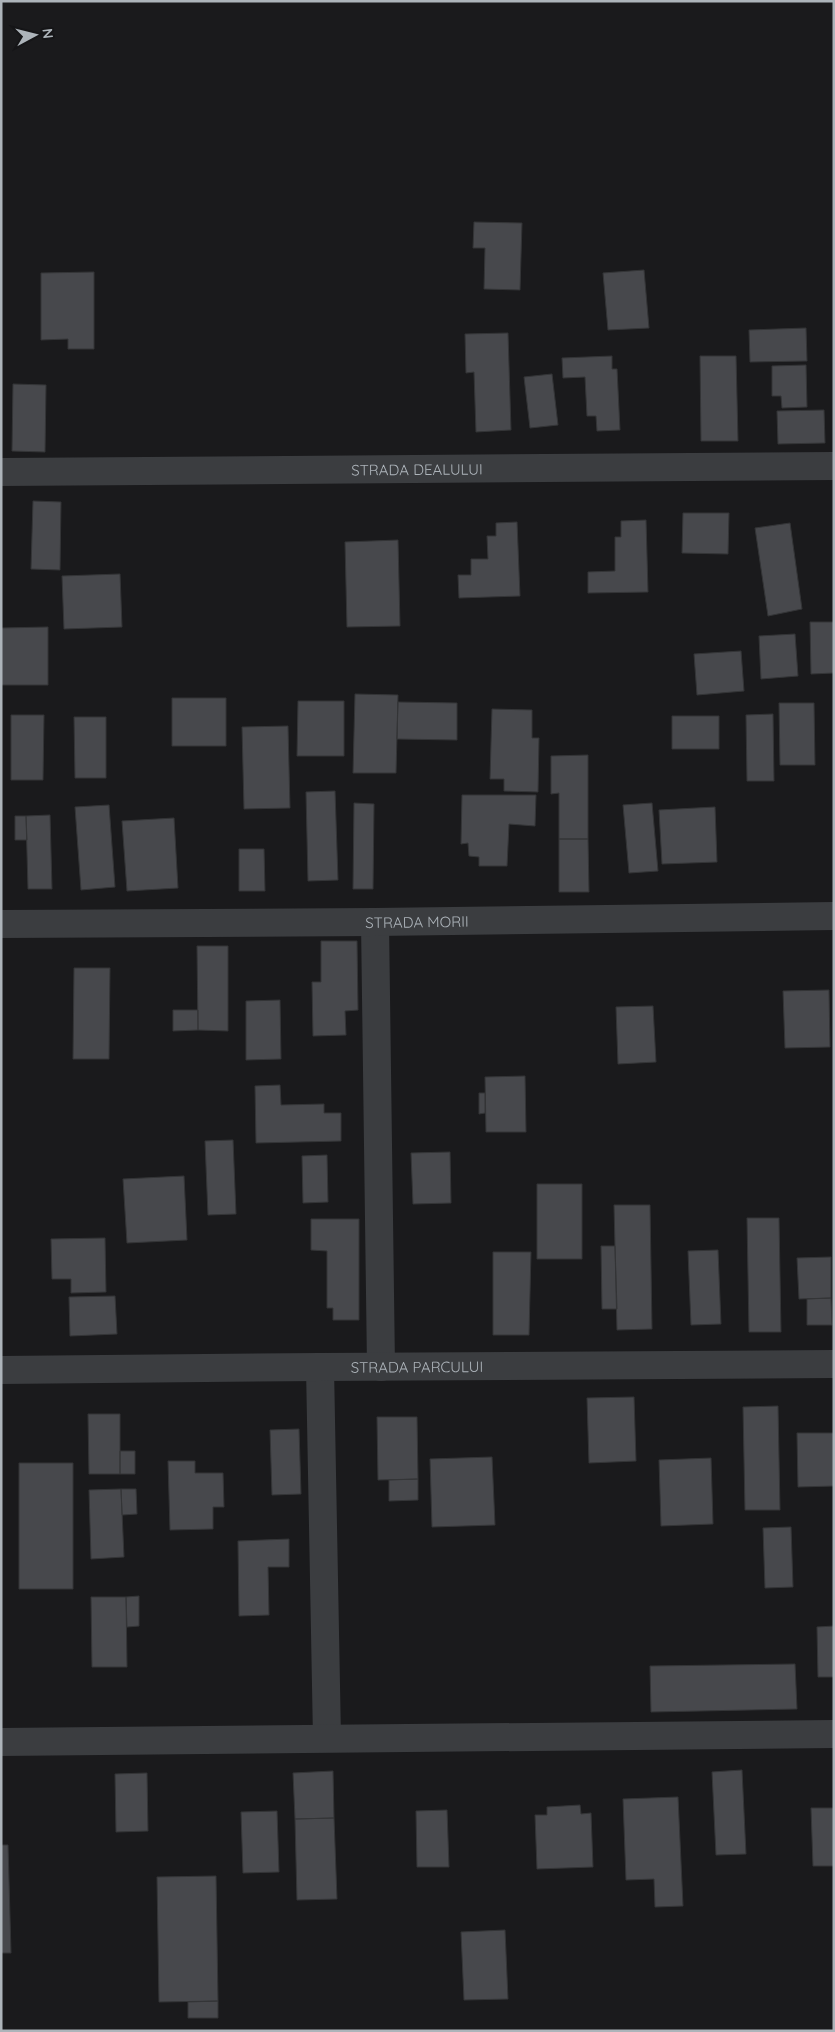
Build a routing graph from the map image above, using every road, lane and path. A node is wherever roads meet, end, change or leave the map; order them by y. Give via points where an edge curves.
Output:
1 (834, 466) edge
2 (1, 472) edge
3 (834, 916) edge
4 (375, 922) junction
5 (1, 924) edge
6 (834, 1364) edge
7 (320, 1367) junction
8 (381, 1367) junction
9 (1, 1370) edge
10 (834, 1734) edge
11 (327, 1738) junction
12 (1, 1742) edge

1 - 2 street, STRADA DEALULUI
3 - 4 street, STRADA MORII
4 - 5 street, STRADA MORII
4 - 8 street
6 - 8 street, STRADA PARCULUI
7 - 8 street, STRADA PARCULUI
7 - 9 street, STRADA PARCULUI
7 - 11 street
10 - 11 street
11 - 12 street

